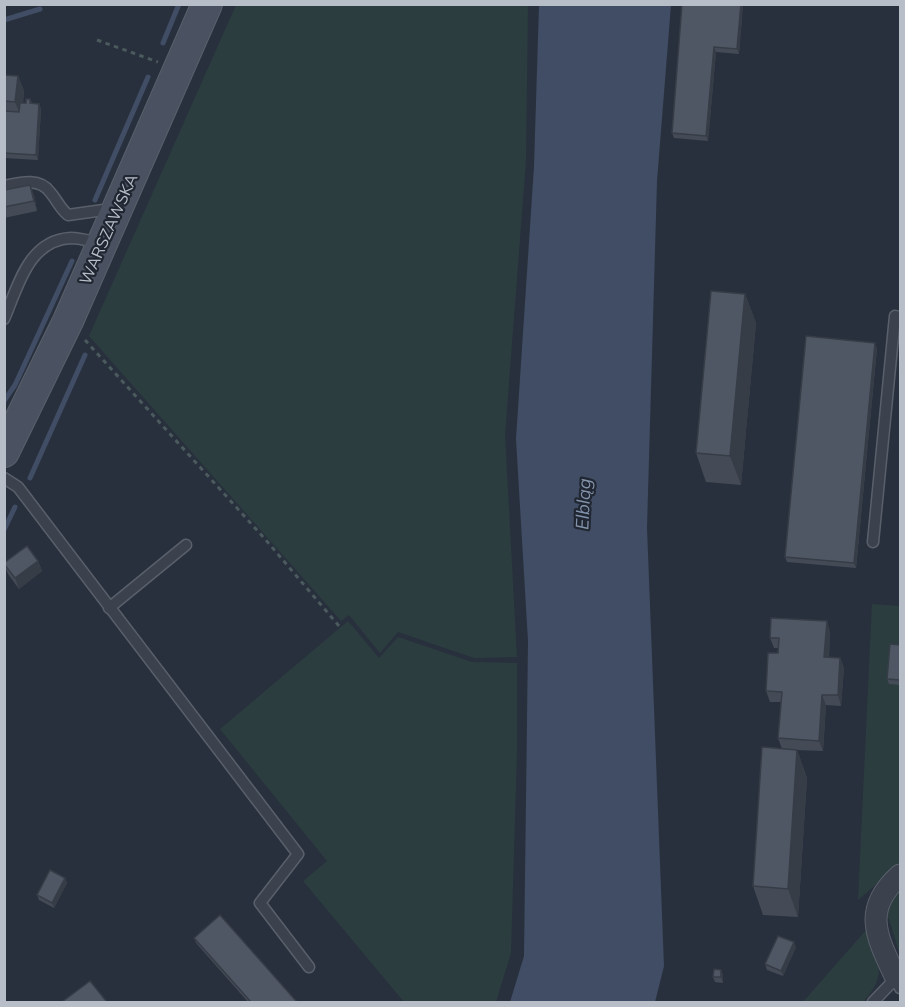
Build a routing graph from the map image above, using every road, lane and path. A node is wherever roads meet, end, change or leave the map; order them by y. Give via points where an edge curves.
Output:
1 (207, 4) edge
2 (97, 40) dead end
3 (179, 69) junction
4 (4, 186) edge
5 (118, 208) junction
6 (102, 244) junction
7 (900, 317) edge
8 (4, 319) edge
9 (68, 321) junction
10 (6, 447) edge
11 (4, 478) edge
12 (873, 542) dead end
13 (186, 545) dead end
14 (109, 608) junction
15 (339, 626) dead end
16 (900, 875) edge
17 (309, 967) dead end
18 (898, 983) edge
19 (873, 1002) edge

1 - 3 main road, WARSZAWSKA
2 - 3 path
3 - 5 main road, WARSZAWSKA
4 - 5 lane via 40,184 68,215
5 - 6 main road, WARSZAWSKA
6 - 8 lane via 71,238 51,243 32,256
6 - 9 main road, WARSZAWSKA
7 - 12 lane via 895,316
9 - 10 main road, WARSZAWSKA
9 - 15 path via 265,538
11 - 14 lane via 18,487
13 - 14 lane
14 - 17 lane via 298,854 260,903
16 - 18 street via 878,900 875,919
18 - 19 lane

